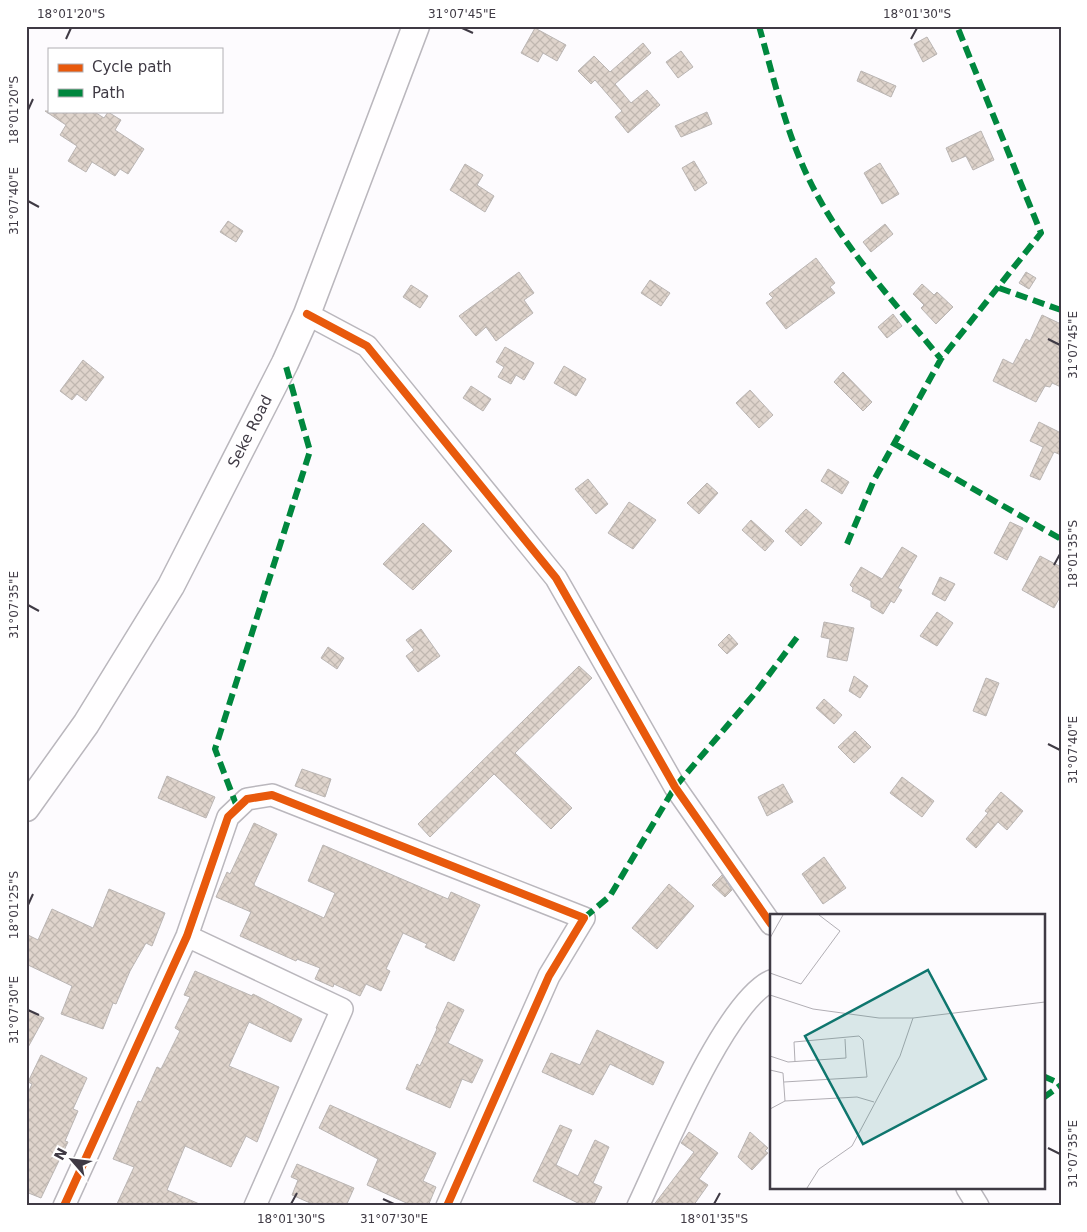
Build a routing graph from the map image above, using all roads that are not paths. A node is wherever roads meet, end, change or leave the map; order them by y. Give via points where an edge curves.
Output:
1 (416, 26) edge
2 (307, 314) junction
3 (26, 808) edge
4 (770, 923) edge
5 (187, 936) junction
6 (770, 981) edge
7 (968, 1190) edge
8 (64, 1206) edge
9 (255, 1206) edge
10 (447, 1206) edge
11 (638, 1206) edge
12 (978, 1206) edge

1 - 2 main road, Seke Road
2 - 3 main road, Seke Road via 171,586 86,724
2 - 4 street via 367,346 556,578 675,787
5 - 8 street
5 - 9 street via 342,1009
5 - 10 street via 228,817 248,799 272,795 584,918 549,976
6 - 11 street via 762,985 729,1025 695,1084
7 - 12 street

